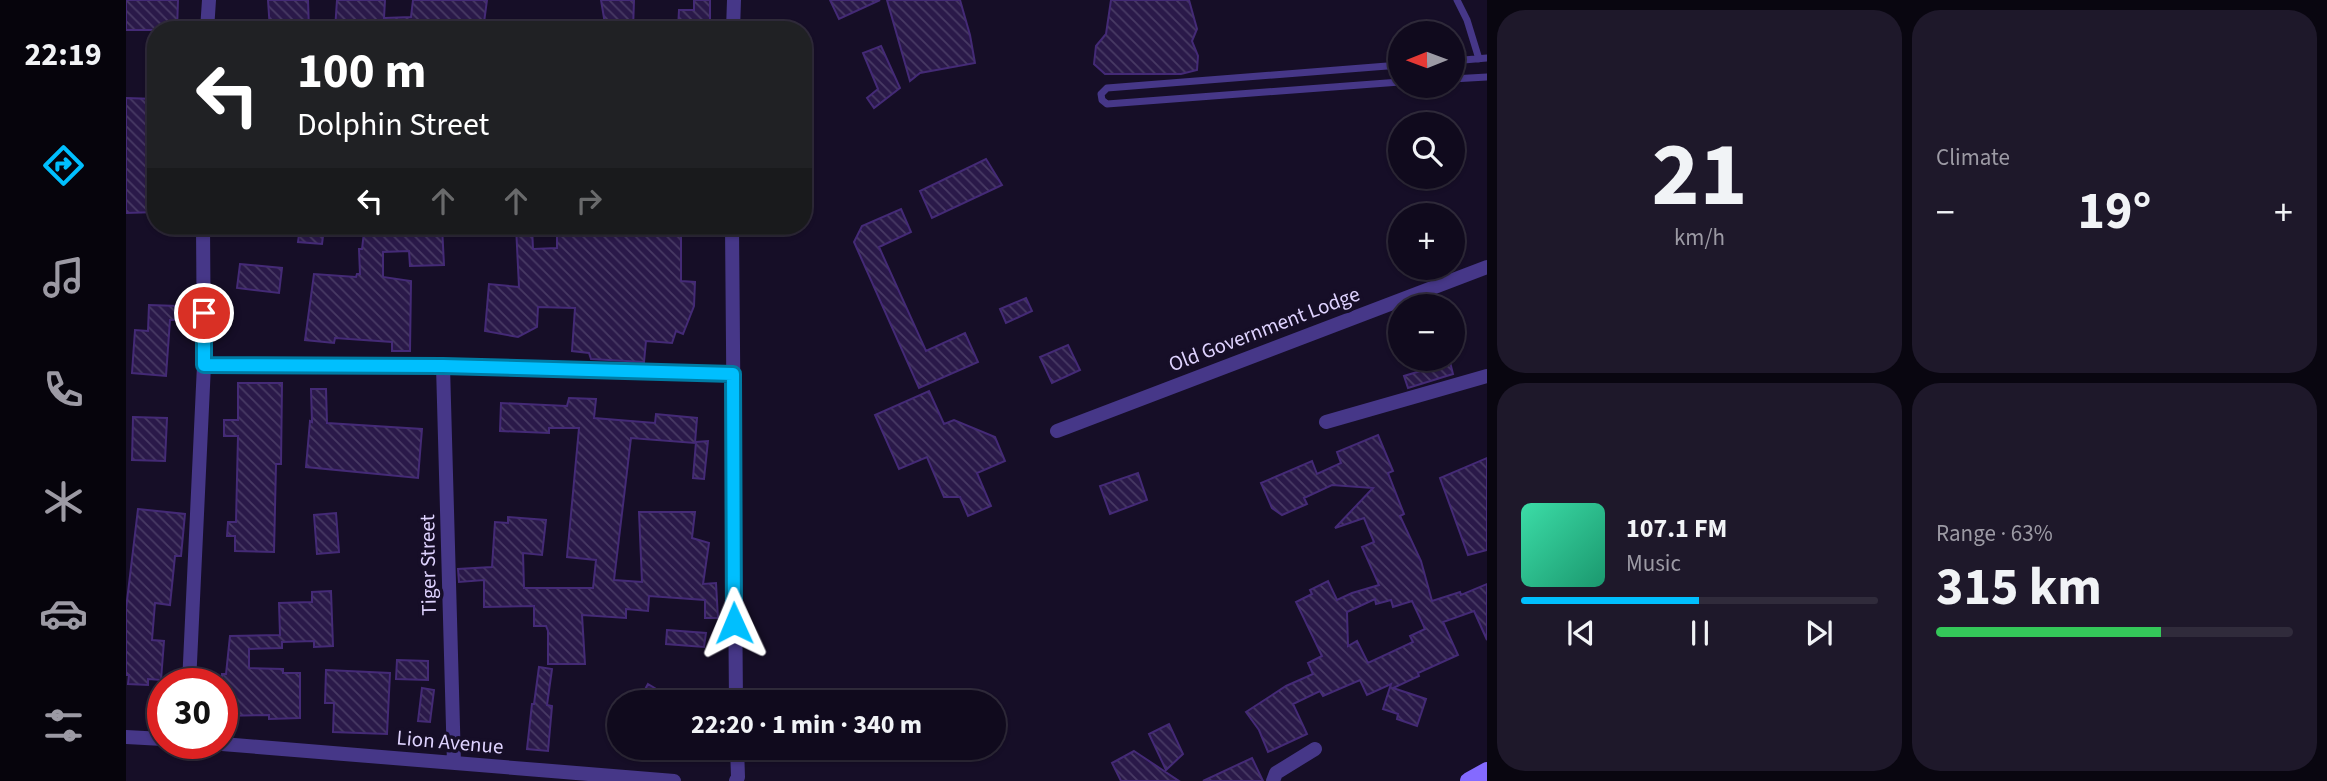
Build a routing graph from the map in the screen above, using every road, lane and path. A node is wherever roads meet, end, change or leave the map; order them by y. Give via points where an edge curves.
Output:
1 (209, 0) edge
2 (734, 0) edge
3 (1457, 0) edge
4 (208, 21) edge
5 (733, 21) edge
6 (1483, 58) edge
7 (1465, 60) edge
8 (1388, 66) edge
9 (1298, 73) junction
10 (1487, 77) edge
11 (1465, 78) edge
12 (1388, 83) edge
13 (1300, 90) junction
14 (203, 235) edge
15 (732, 235) edge
16 (1487, 267) edge
17 (204, 365) junction
18 (443, 366) junction
19 (733, 374) junction
20 (1487, 376) edge
21 (1326, 422) dead end
22 (1057, 431) dead end
23 (190, 668) edge
24 (736, 690) edge
25 (126, 737) edge
26 (147, 738) edge
27 (238, 745) edge
28 (1315, 749) dead end
29 (737, 760) edge
30 (454, 763) junction
31 (1487, 771) edge
32 (674, 781) edge
33 (736, 781) edge
34 (1273, 781) edge
35 (1469, 781) edge

1 - 4 street
2 - 5 street
3 - 6 lane
6 - 7 lane
8 - 9 lane
9 - 13 lane
9 - 13 lane via 1107,88 1101,100 1107,104
10 - 11 lane
12 - 13 lane
14 - 17 street
15 - 19 street
16 - 22 street, Old Government Lodge
17 - 18 street
17 - 23 street
18 - 19 street
18 - 30 street, Tiger Street
19 - 24 street
20 - 21 street
25 - 26 street
27 - 30 street, Lion Avenue
28 - 34 street via 1276,773
29 - 33 street
30 - 32 street, Lion Avenue
31 - 35 street

